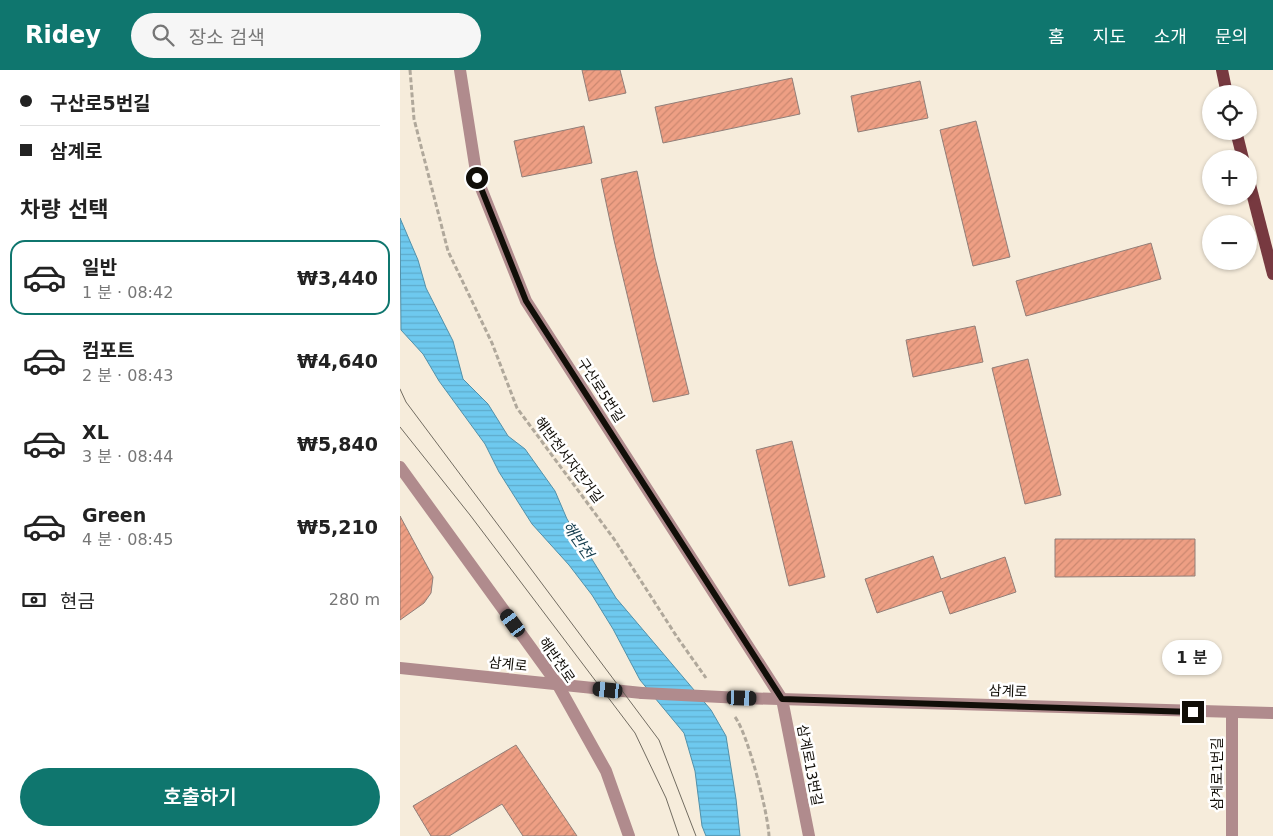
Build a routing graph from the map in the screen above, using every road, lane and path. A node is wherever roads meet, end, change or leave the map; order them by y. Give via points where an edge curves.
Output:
1 (410, 70) edge
2 (460, 70) edge
3 (1222, 70) edge
4 (1225, 85) edge
5 (1255, 205) edge
6 (1273, 274) edge
7 (400, 467) edge
8 (400, 668) edge
9 (558, 685) junction
10 (712, 685) dead end
11 (782, 699) junction
12 (729, 709) dead end
13 (1232, 713) junction
14 (1273, 713) edge
15 (629, 836) edge
16 (769, 836) edge
17 (809, 836) edge
18 (1232, 836) edge

1 - 10 path, 해반천서자전거길 via 414,119 448,251 492,343 516,408 614,539
2 - 11 street, 구산로5번길 via 477,178 526,301
3 - 4 main road
5 - 6 main road
7 - 9 street, 해반천로
8 - 9 street, 삼계로
9 - 11 street, 삼계로, bridge via 642,693
9 - 15 street, 해반천로 via 606,771
11 - 13 street, 삼계로
11 - 17 street, 삼계로13번길
12 - 16 path via 741,725
13 - 14 street, 삼계로
13 - 18 street, 삼계로1번길

